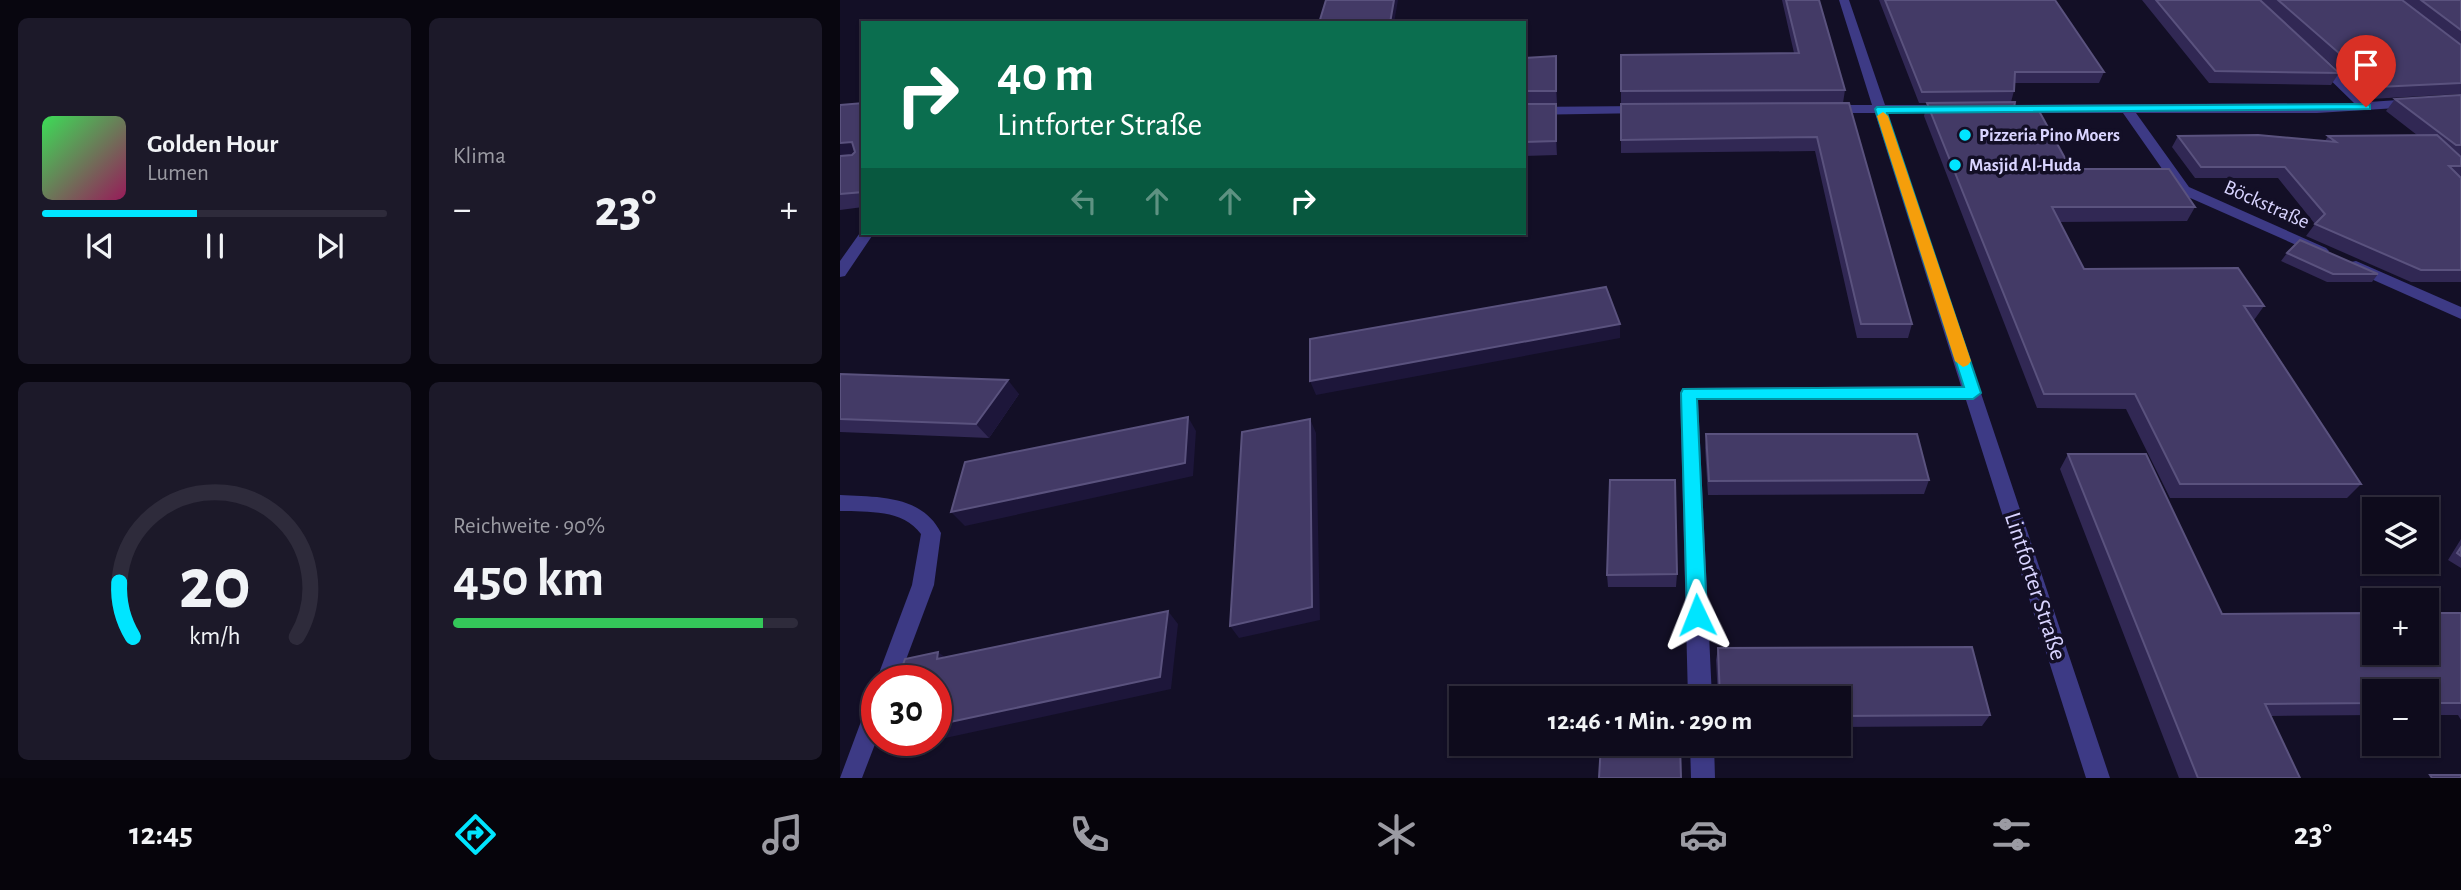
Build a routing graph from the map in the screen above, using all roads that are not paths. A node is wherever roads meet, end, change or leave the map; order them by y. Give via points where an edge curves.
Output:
1 (1844, 0) edge
2 (2308, 53) edge
3 (2461, 100) edge
4 (2366, 107) junction
5 (1881, 109) junction
6 (1964, 109) edge
7 (1992, 109) edge
8 (2127, 109) junction
9 (1661, 110) edge
10 (1812, 110) edge
11 (1526, 111) edge
12 (866, 235) edge
13 (840, 272) edge
14 (2461, 313) edge
15 (1973, 393) junction
16 (840, 503) edge
17 (893, 665) edge
18 (1700, 686) edge
19 (861, 749) edge
20 (1702, 756) edge
21 (850, 778) edge
22 (1703, 778) edge
23 (2098, 778) edge

1 - 5 street, Lintforter Straße
2 - 4 street
3 - 4 street
4 - 8 street
5 - 6 street
5 - 10 street
5 - 15 street, Lintforter Straße
7 - 8 street
8 - 14 street, Böckstraße via 2184,190
9 - 11 street
12 - 13 street
15 - 18 street via 1689,393
15 - 23 street, Lintforter Straße
16 - 17 street via 886,505 920,517 931,533 923,585
19 - 21 street
20 - 22 street

